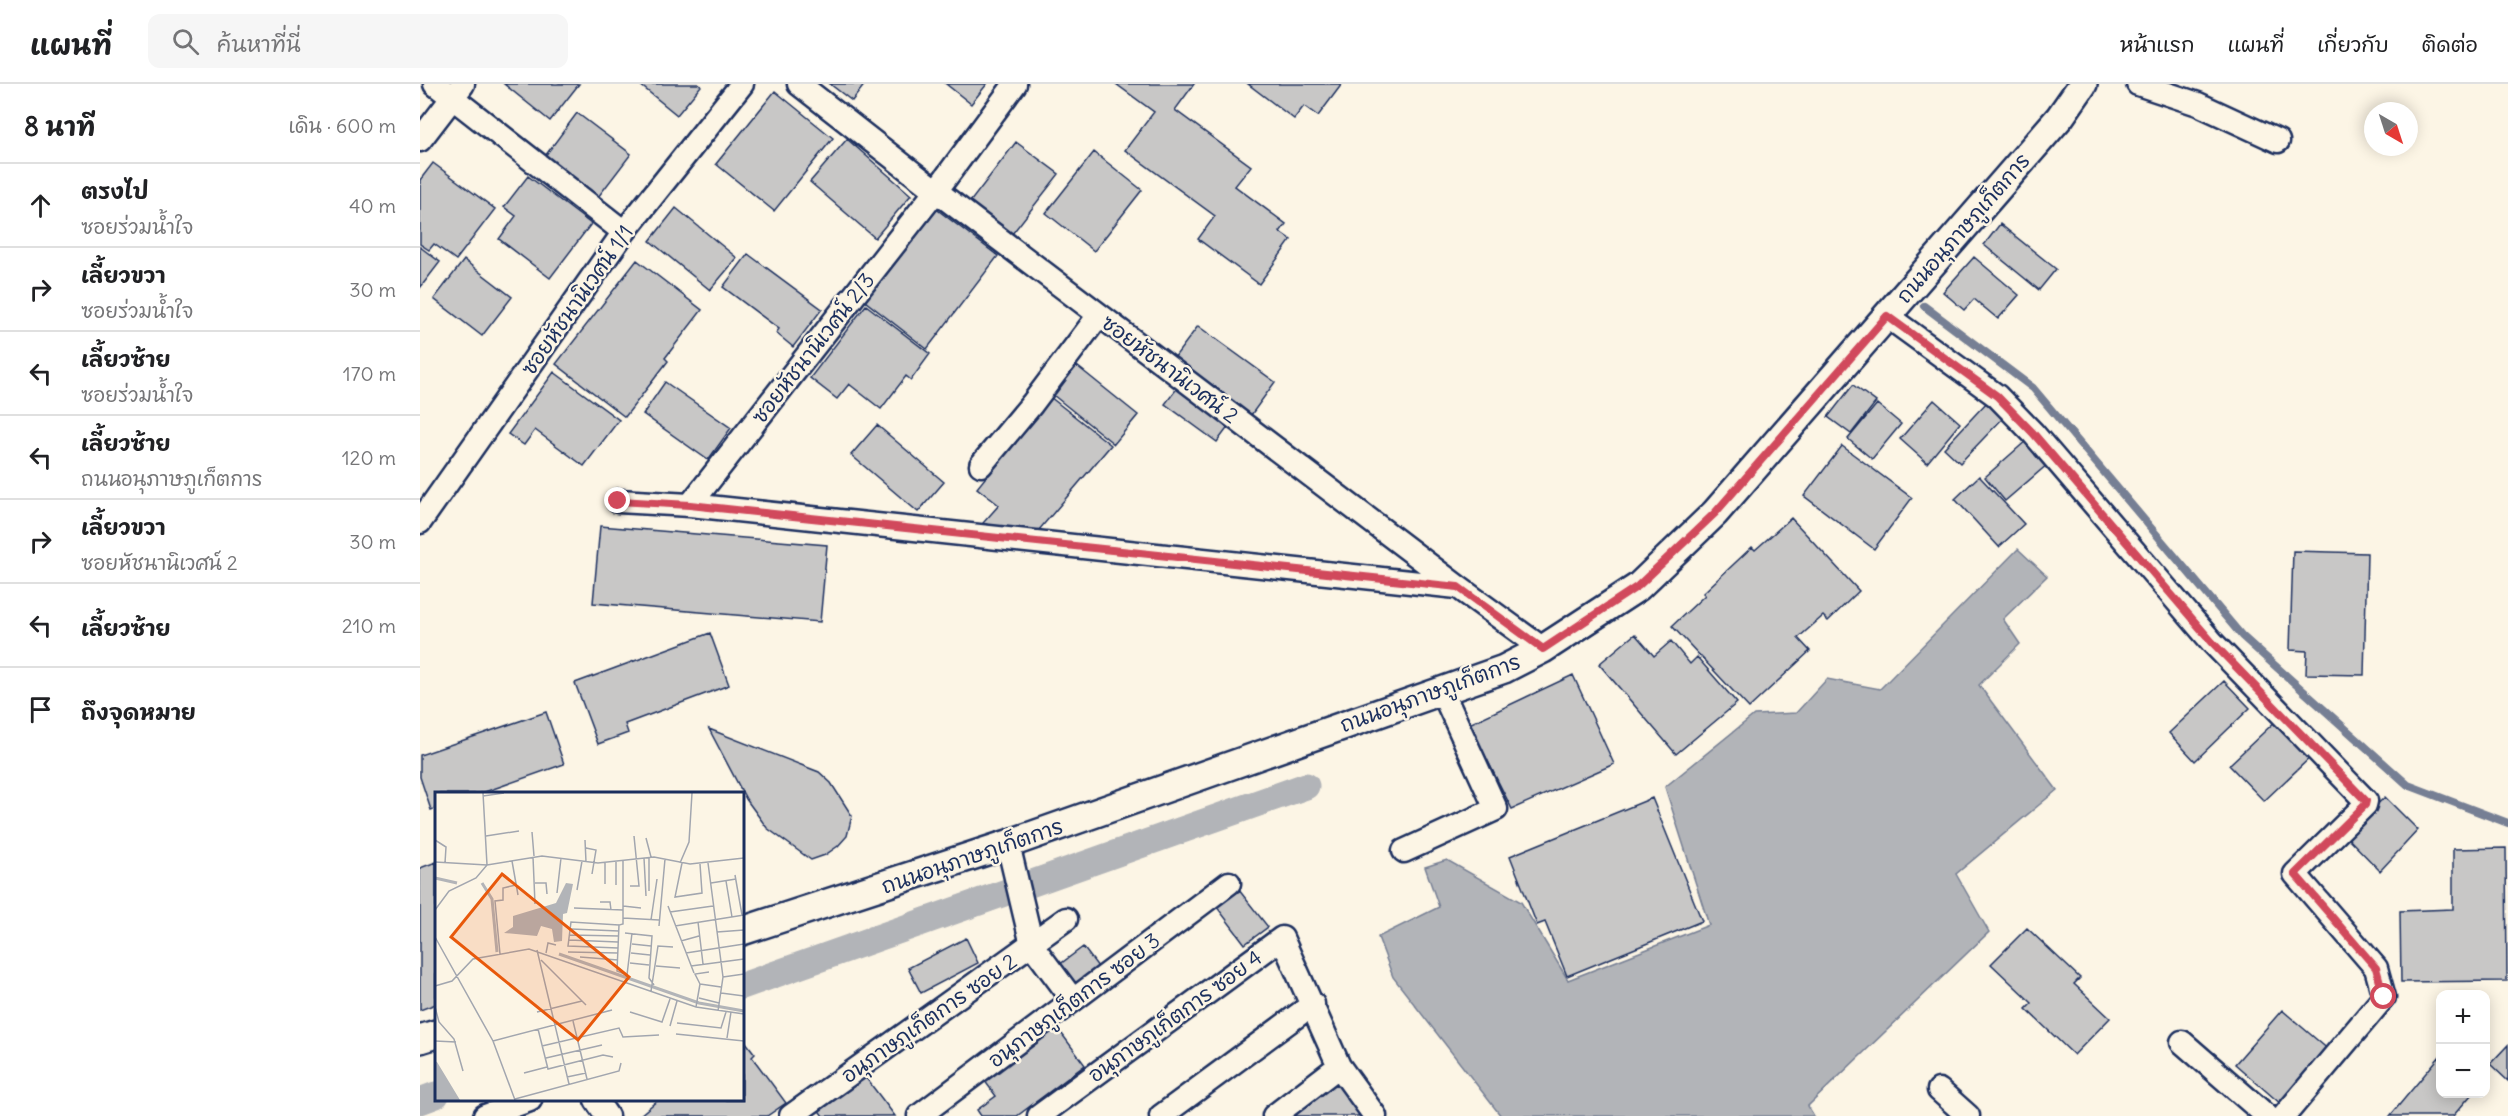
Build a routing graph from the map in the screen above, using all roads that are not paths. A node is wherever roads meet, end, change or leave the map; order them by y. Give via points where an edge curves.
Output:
1 (742, 84) edge
2 (800, 84) edge
3 (1015, 84) edge
4 (2083, 84) edge
5 (2138, 84) edge
6 (450, 89) edge
7 (420, 140) edge
8 (2278, 141) dead end
9 (936, 191) junction
10 (624, 232) junction
11 (1099, 315) junction
12 (1887, 316) junction
13 (981, 465) dead end
14 (618, 501) dead end
15 (690, 505) junction
16 (420, 522) edge
17 (1458, 587) junction
18 (1543, 649) junction
19 (1442, 691) junction
20 (1008, 844) junction
21 (1404, 851) dead end
22 (1229, 884) dead end
23 (1066, 919) dead end
24 (744, 930) edge
25 (1032, 945) junction
26 (1073, 1000) junction
27 (1313, 1004) junction
28 (435, 1034) edge
29 (420, 1039) edge
30 (2182, 1042) dead end
31 (1339, 1066) junction
32 (1939, 1090) dead end
33 (527, 1101) edge
34 (598, 1101) edge
35 (485, 1116) edge
36 (608, 1116) edge
37 (791, 1116) edge
38 (919, 1116) edge
39 (1039, 1116) edge
40 (1161, 1116) edge
41 (1274, 1116) edge
42 (1375, 1116) edge
43 (1968, 1116) edge
44 (2267, 1116) edge
45 (2283, 1116) edge

1 - 10 street, ซอยหัชนานิเวศน์ 1/1
2 - 9 street, ซอยหัชนานิเวศน์ 2
3 - 9 street, ซอยหัชนานิเวศน์ 2/3
4 - 12 street, ถนนอนุภาษภูเก็ตการ via 2060,117
5 - 8 street via 2198,104
6 - 7 street
6 - 10 street
9 - 11 street, ซอยหัชนานิเวศน์ 2
9 - 15 street, ซอยหัชนานิเวศน์ 2/3
10 - 16 street, ซอยหัชนานิเวศน์ 1/1
11 - 13 street
11 - 17 street, ซอยหัชนานิเวศน์ 2
12 - 18 street, ถนนอนุภาษภูเก็ตการ via 1715,513 1638,586
12 - 45 street via 1997,396 2212,642 2366,801 2295,874 2376,968 2384,997
14 - 15 street
15 - 17 street
17 - 18 street, ซอยหัชนานิเวศน์ 2
18 - 19 street, ถนนอนุภาษภูเก็ตการ via 1504,669
19 - 20 street, ถนนอนุภาษภูเก็ตการ
19 - 21 street via 1496,809
20 - 24 street, ถนนอนุภาษภูเก็ตการ
20 - 25 street
22 - 26 street, อนุภาษภูเก็ตการ ซอย 3
23 - 25 street, อนุภาษภูเก็ตการ ซอย 2
25 - 26 street
25 - 37 street, อนุภาษภูเก็ตการ ซอย 2
26 - 38 street, อนุภาษภูเก็ตการ ซอย 3
27 - 31 street
27 - 39 street, อนุภาษภูเก็ตการ ซอย 4 via 1282,938
27 - 40 street
28 - 29 street
30 - 44 street
31 - 41 street
31 - 42 street
32 - 43 street
33 - 35 street
34 - 36 street

